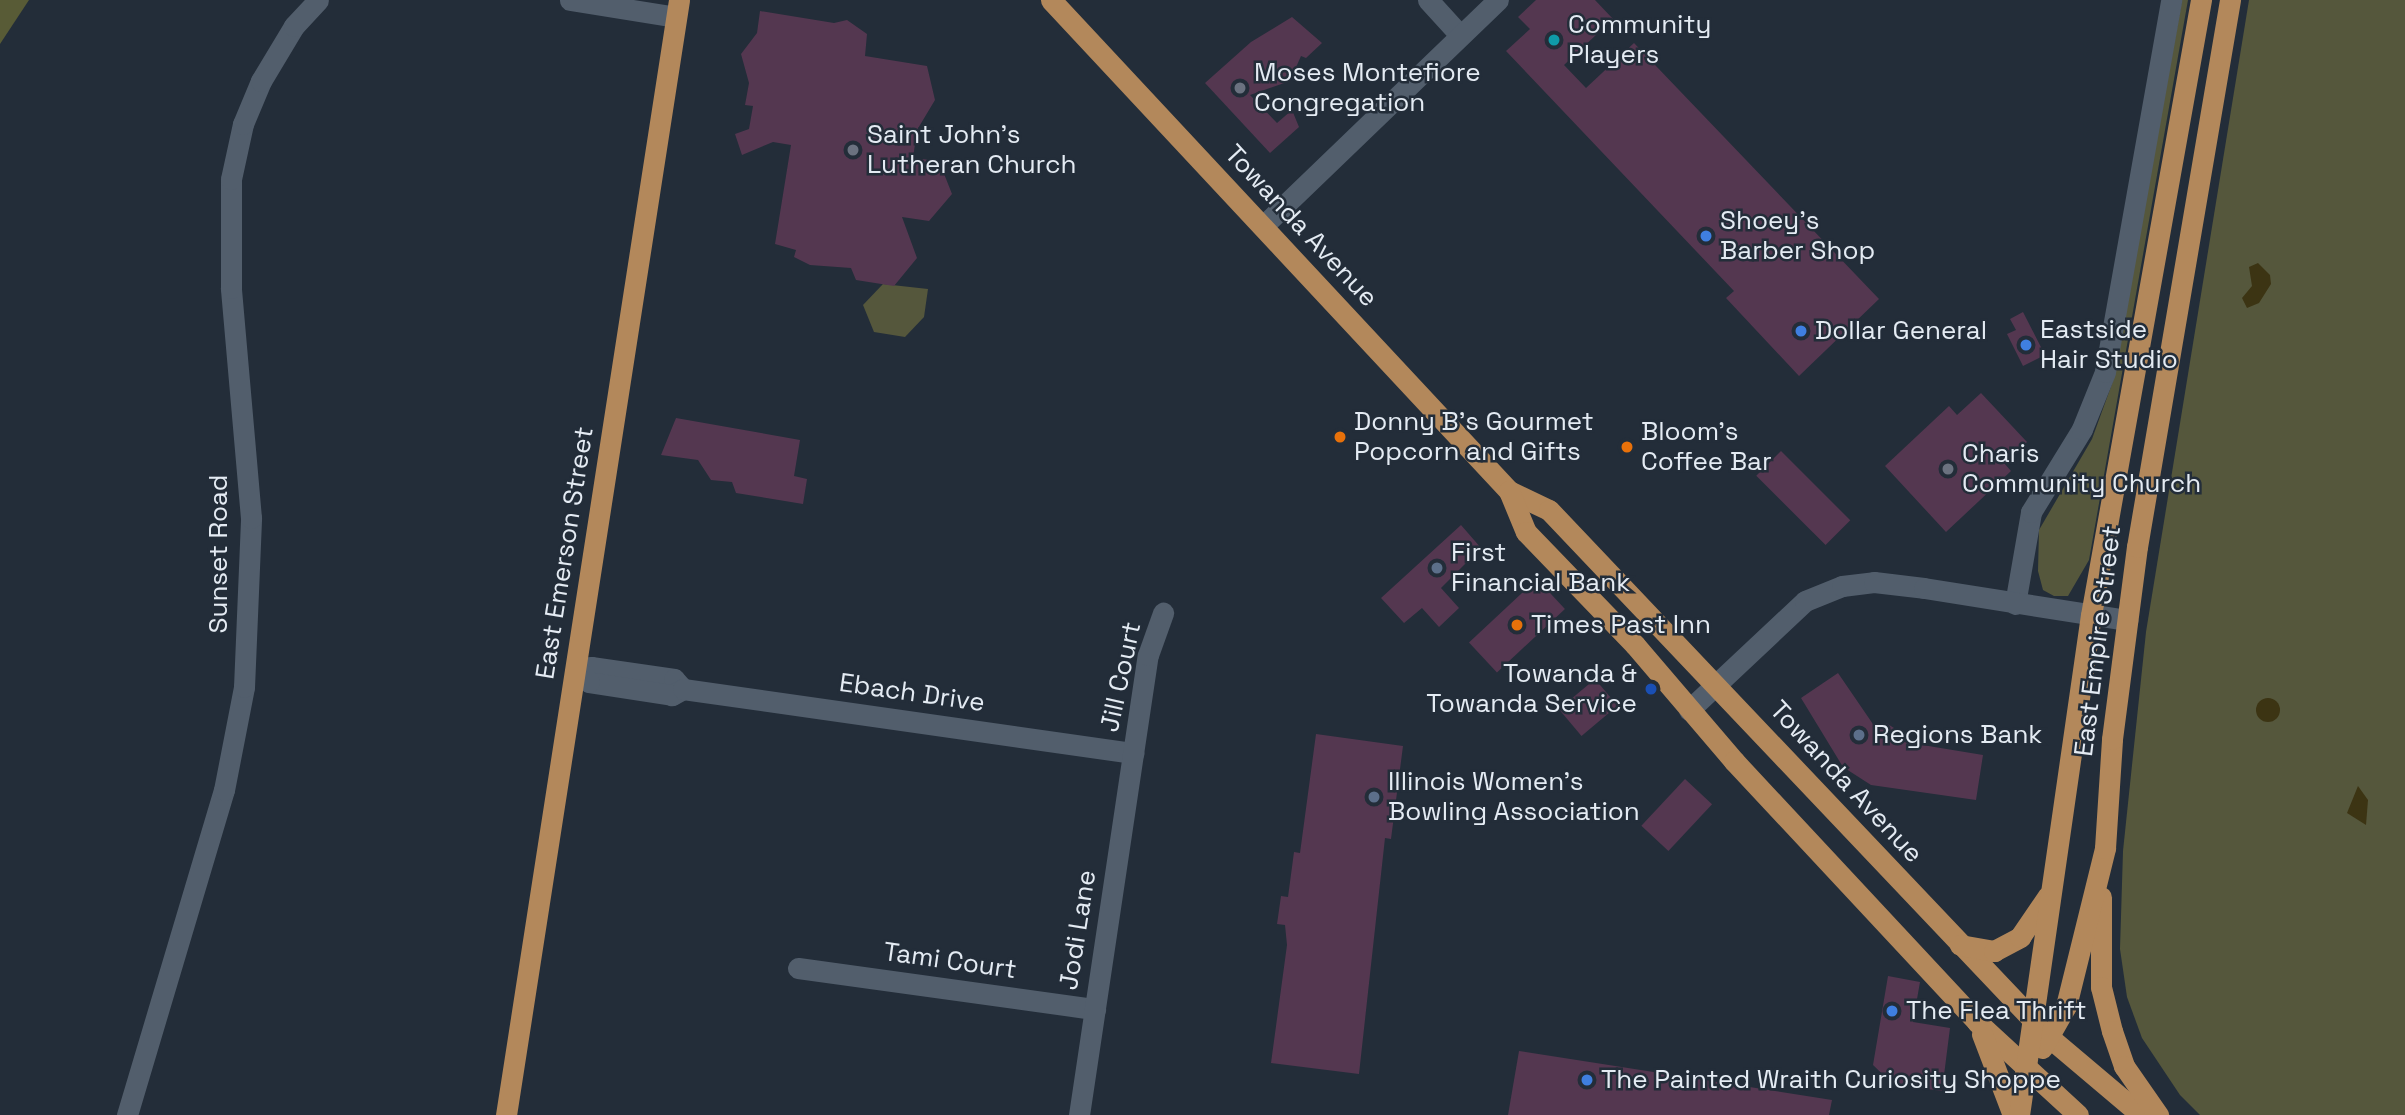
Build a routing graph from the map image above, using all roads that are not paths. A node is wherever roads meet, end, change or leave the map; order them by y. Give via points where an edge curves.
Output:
1 (318, 0) edge
2 (570, 0) edge
3 (1051, 0) edge
4 (1428, 0) edge
5 (1498, 0) edge
6 (2171, 0) edge
7 (2201, 0) edge
8 (2230, 0) edge
9 (678, 8) edge
10 (1460, 35) junction
11 (1263, 226) junction
12 (1509, 491) junction
13 (2015, 604) junction
14 (1163, 613) dead end
15 (2091, 615) junction
16 (2127, 620) junction
17 (578, 672) junction
18 (1715, 683) junction
19 (1689, 710) junction
20 (1133, 753) junction
21 (2105, 848) junction
22 (2052, 891) junction
23 (1960, 945) junction
24 (798, 968) dead end
25 (1095, 1010) junction
26 (2033, 1020) junction
27 (1977, 1022) junction
28 (2050, 1038) junction
29 (2026, 1069) junction
30 (127, 1115) edge
31 (506, 1115) edge
32 (1079, 1115) edge
33 (2012, 1115) edge
34 (2020, 1115) edge
35 (2078, 1115) edge
36 (2141, 1115) edge
37 (2158, 1115) edge

1 - 30 street, Sunset Road via 294,26 261,81 243,124 231,179 231,288 252,530 244,687 224,790
2 - 9 street
3 - 11 main road, Towanda Avenue
4 - 10 street
5 - 10 street
6 - 13 street via 2105,372 2082,429 2031,512
7 - 15 main road, East Empire Street
8 - 16 main road, East Empire Street
9 - 17 main road, East Emerson Street
10 - 11 street
11 - 12 main road, Towanda Avenue
12 - 18 main road, Towanda Avenue via 1549,510
12 - 19 main road, Towanda Avenue via 1526,532 1635,645
13 - 15 street
13 - 18 street via 1874,582 1842,586 1805,601
14 - 20 street, Jill Court via 1148,655
15 - 16 street
15 - 22 main road, East Empire Street
16 - 21 main road, East Empire Street
17 - 20 street, Ebach Drive via 589,682 672,695 683,689
17 - 31 main road, East Emerson Street
18 - 19 street
18 - 23 main road, Towanda Avenue
19 - 27 main road, Towanda Avenue
20 - 25 street, Jodi Lane
21 - 28 main road, East Empire Street via 2066,1006
21 - 37 main road via 2098,926 2101,987 2124,1066
22 - 23 main road via 2020,937 1994,951
22 - 26 main road, East Empire Street
23 - 26 main road, Towanda Avenue
24 - 25 street, Tami Court
25 - 32 street, Jodi Lane
26 - 28 main road, Towanda Avenue
26 - 29 main road, East Empire Street
27 - 29 main road, Towanda Avenue
27 - 33 main road
28 - 29 main road, East Empire Street
28 - 36 main road, Towanda Avenue
29 - 34 main road, East Empire Street
29 - 35 main road, Towanda Avenue

